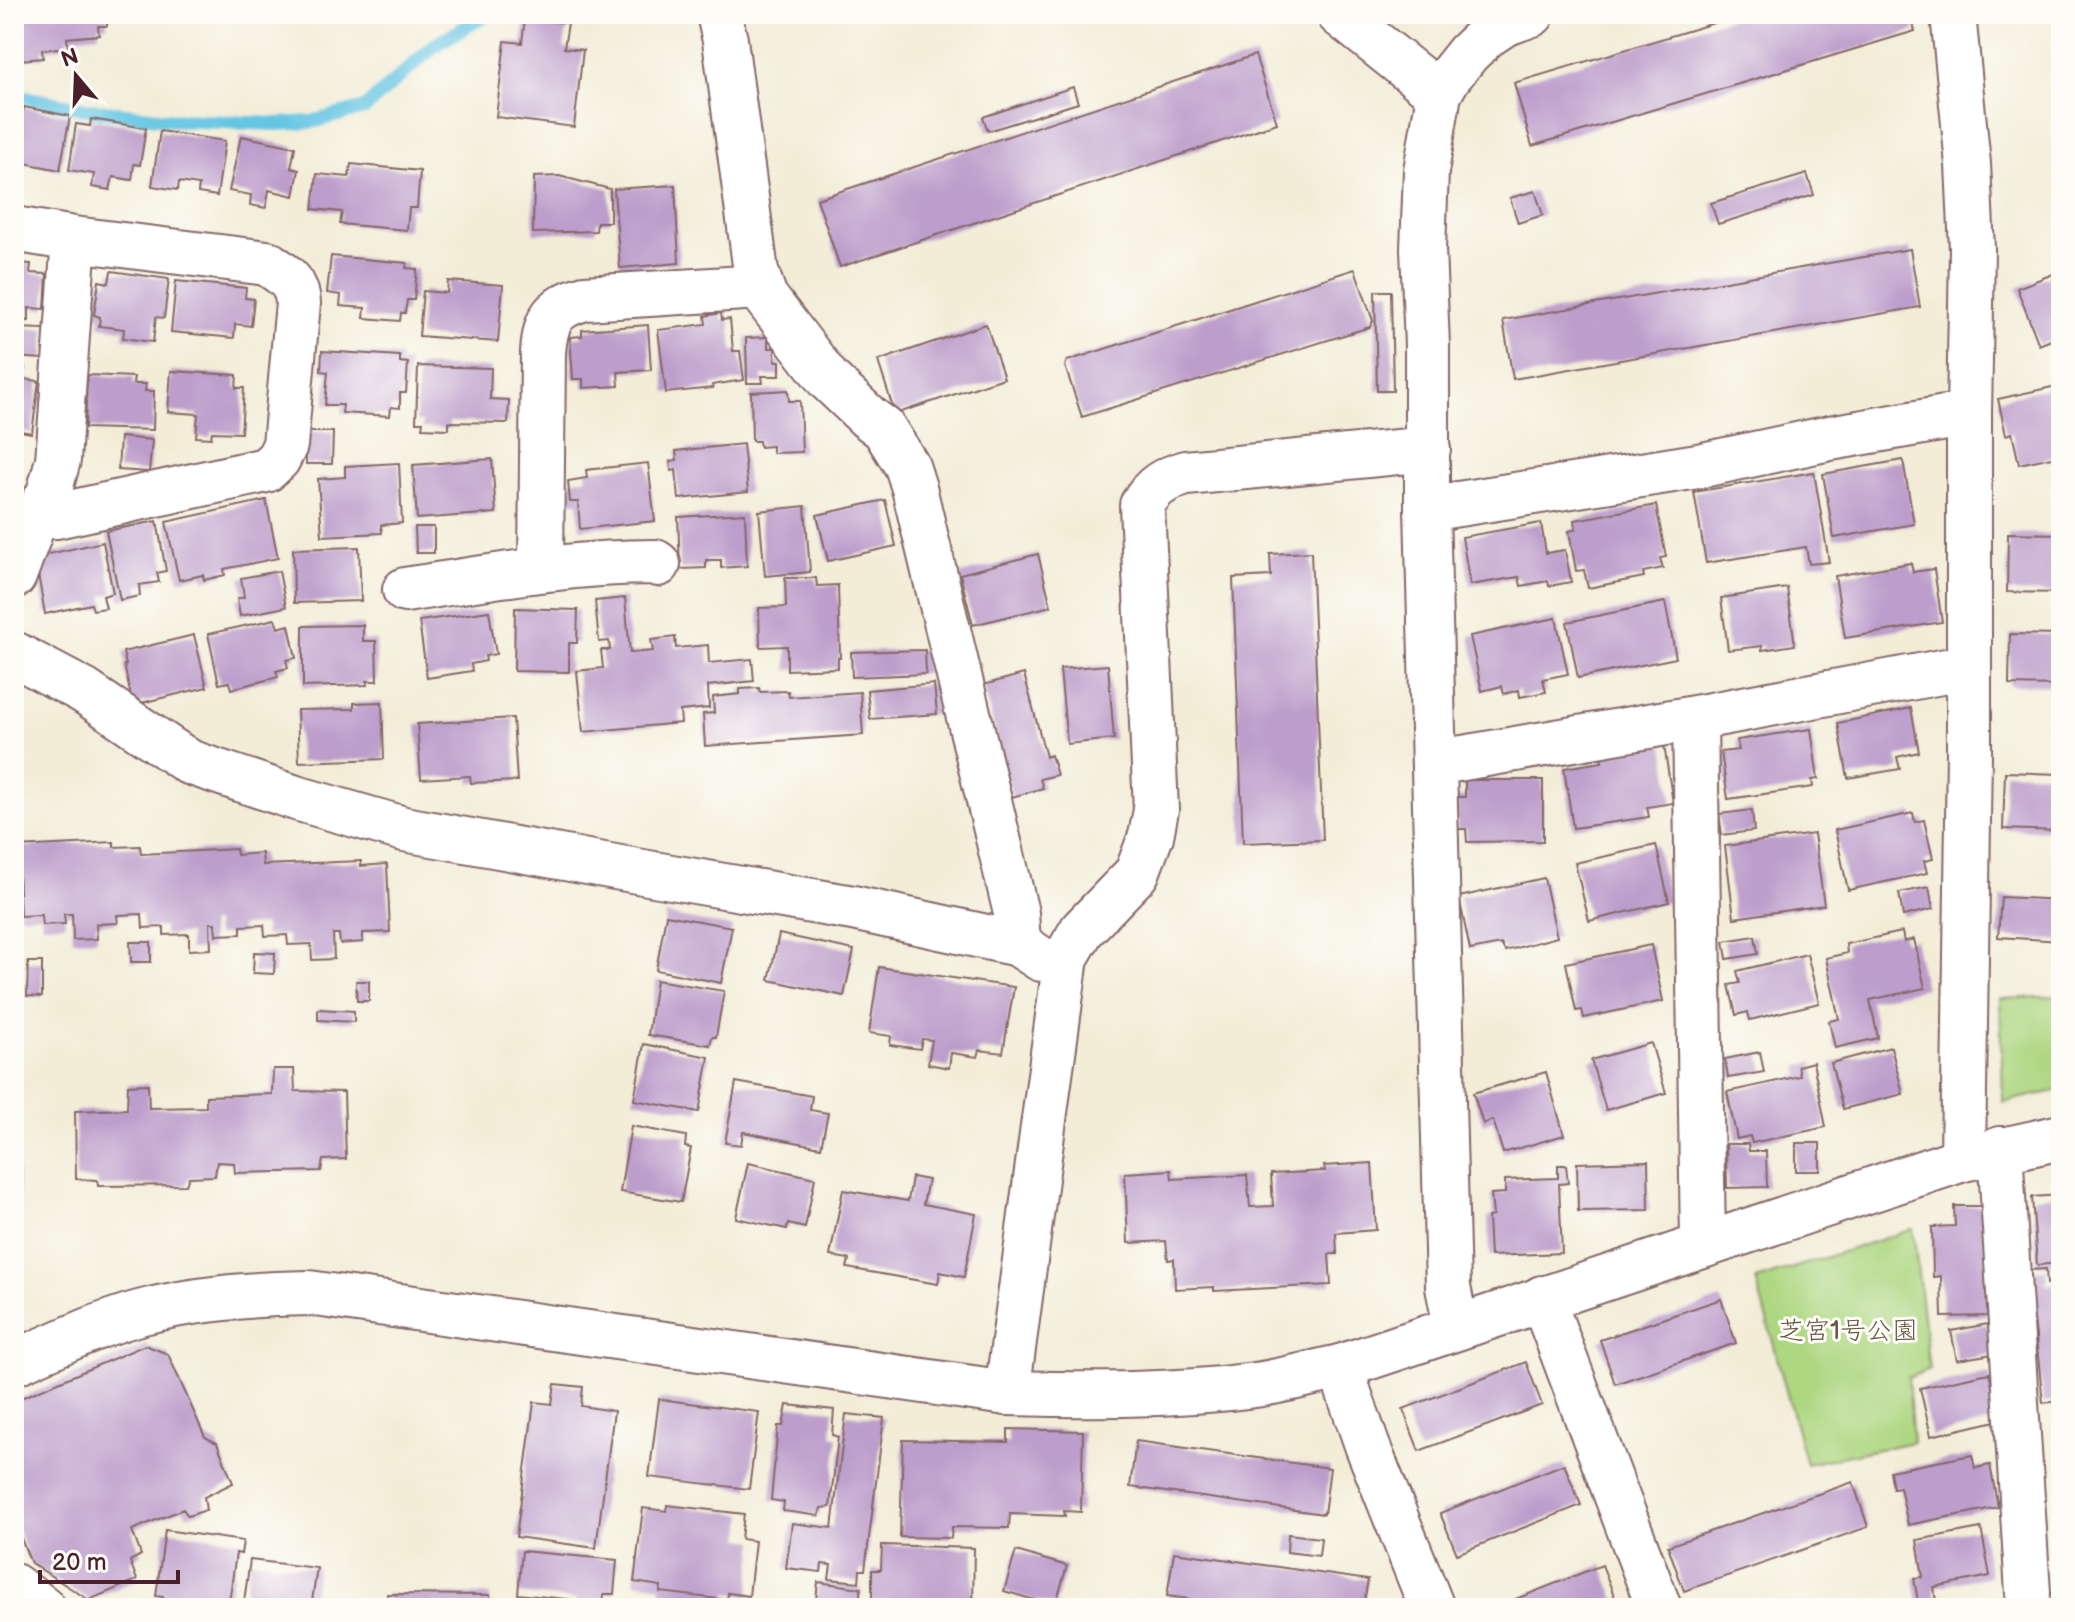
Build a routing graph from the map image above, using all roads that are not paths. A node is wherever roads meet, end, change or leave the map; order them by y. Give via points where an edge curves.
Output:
1 (719, 14) edge
2 (1339, 14) edge
3 (1532, 14) edge
4 (1953, 14) edge
5 (1439, 94) junction
6 (14, 229) edge
7 (74, 239) junction
8 (760, 287) junction
9 (1969, 414) junction
10 (1428, 449) junction
11 (1427, 509) junction
12 (25, 516) edge
13 (658, 564) dead end
14 (541, 569) junction
15 (14, 576) edge
16 (405, 590) dead end
17 (14, 654) edge
18 (1968, 667) junction
19 (1695, 718) junction
20 (1434, 763) junction
21 (1018, 944) junction
22 (1063, 974) junction
23 (2061, 1137) edge
24 (1982, 1154) junction
25 (1703, 1244) junction
26 (1542, 1298) junction
27 (1456, 1327) junction
28 (14, 1363) edge
29 (1340, 1367) junction
30 (1007, 1393) junction
31 (14, 1586) edge
32 (2028, 1593) dead end
33 (43, 1608) edge
34 (1432, 1608) edge
35 (1659, 1608) edge

1 - 8 street
2 - 5 street
3 - 5 street via 1486,36
4 - 9 street via 1972,250
5 - 10 street via 1426,171 1423,249
6 - 7 street
7 - 12 street via 58,460 49,493
7 - 12 street via 267,263 292,281 298,303 288,430 278,459 255,474 85,511
8 - 14 street via 585,298 552,315 543,352
8 - 21 street via 828,379 884,429 907,466 1016,913
9 - 11 street via 1698,466
9 - 18 street
10 - 11 street
10 - 22 street via 1186,473 1157,484 1148,495 1141,518 1156,810 1137,873 1082,930
11 - 20 street
12 - 15 street
13 - 14 street
14 - 16 street
17 - 21 street via 84,691 189,762 296,798 404,829 853,908
18 - 19 street
18 - 24 street
19 - 20 street
19 - 25 street
20 - 27 street via 1448,1287
21 - 22 street
22 - 30 street
23 - 24 street
24 - 25 street
24 - 32 street
25 - 26 street
26 - 27 street
26 - 35 street
27 - 29 street
28 - 30 street via 140,1313 226,1297 309,1293
29 - 30 street via 1208,1390 1106,1396
29 - 34 street
31 - 33 street

